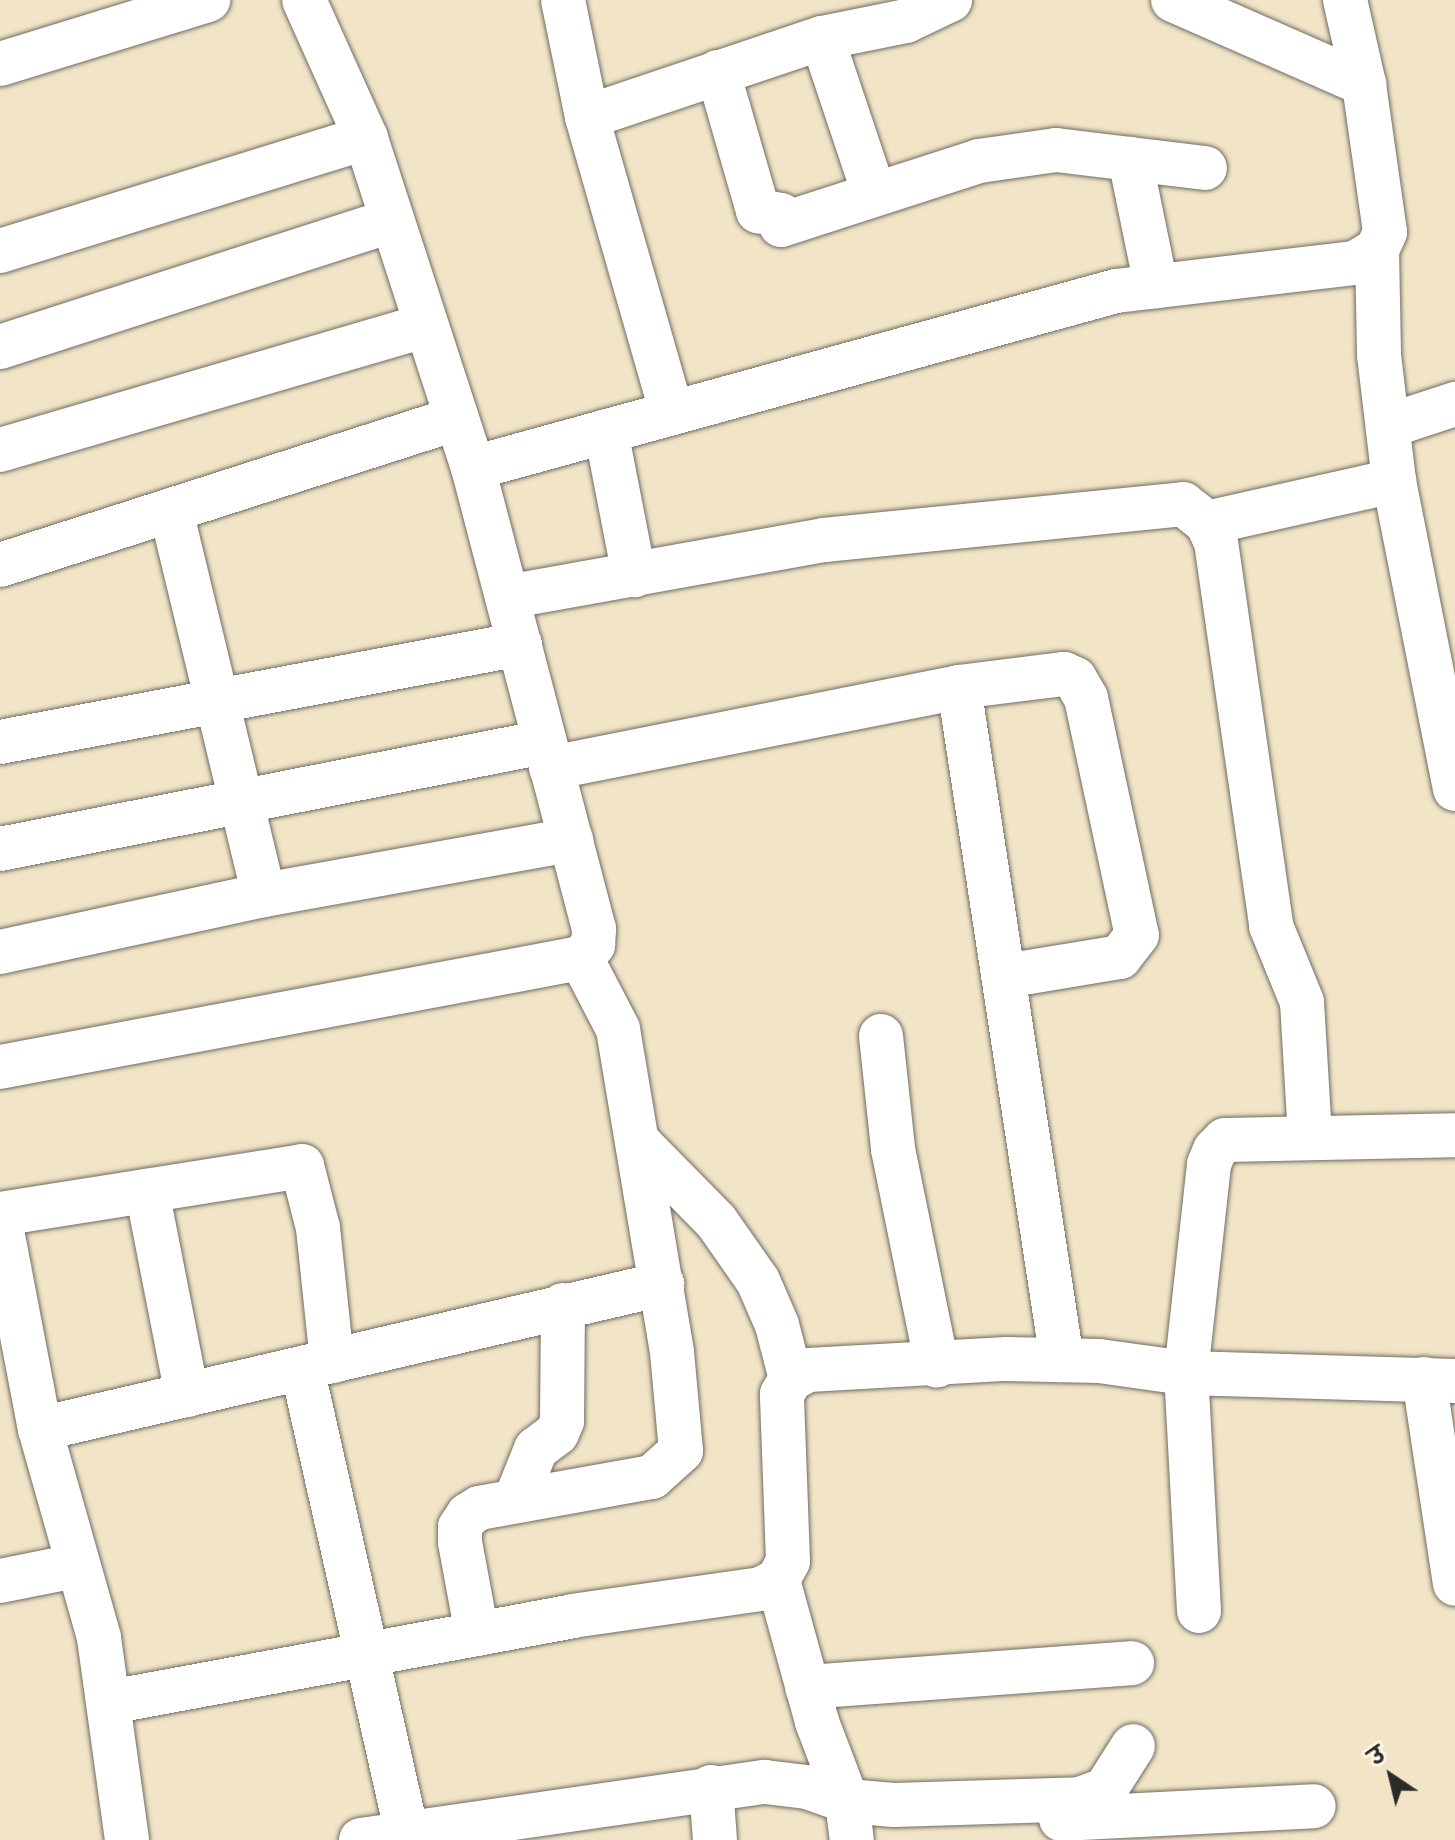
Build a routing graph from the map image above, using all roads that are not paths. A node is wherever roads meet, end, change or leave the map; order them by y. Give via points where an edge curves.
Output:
1 (208, 0) edge
2 (304, 0) edge
3 (563, 0) edge
4 (950, 0) edge
5 (1173, 0) edge
6 (1345, 0) edge
7 (822, 38) junction
8 (0, 64) edge
9 (718, 72) junction
10 (1364, 84) junction
11 (587, 117) junction
12 (366, 138) junction
13 (1130, 159) junction
14 (1205, 168) dead end
15 (874, 193) junction
16 (390, 221) junction
17 (1377, 250) junction
18 (0, 251) edge
19 (1156, 286) junction
20 (425, 326) junction
21 (0, 347) edge
22 (1455, 404) edge
23 (672, 413) junction
24 (456, 419) junction
25 (1388, 426) junction
26 (606, 431) junction
27 (0, 450) edge
28 (473, 468) junction
29 (1394, 481) junction
30 (171, 511) junction
31 (1207, 523) junction
32 (0, 565) edge
33 (634, 575) junction
34 (507, 597) junction
35 (520, 644) junction
36 (959, 687) junction
37 (217, 703) junction
38 (0, 742) edge
39 (548, 755) junction
40 (1455, 789) edge
41 (241, 803) junction
42 (571, 840) junction
43 (0, 849) edge
44 (264, 895) junction
45 (0, 952) edge
46 (581, 958) junction
47 (1005, 976) junction
48 (881, 1036) dead end
49 (0, 1067) edge
50 (1455, 1135) edge
51 (1310, 1137) junction
52 (639, 1143) junction
53 (147, 1191) junction
54 (0, 1214) edge
55 (0, 1220) edge
56 (662, 1284) junction
57 (563, 1305) junction
58 (1062, 1360) junction
59 (317, 1364) junction
60 (937, 1366) junction
61 (1186, 1373) junction
62 (791, 1379) junction
63 (1439, 1380) edge
64 (187, 1395) junction
65 (40, 1429) junction
66 (515, 1501) junction
67 (75, 1566) junction
68 (778, 1580) junction
69 (0, 1581) edge
70 (1455, 1584) edge
71 (1199, 1611) dead end
72 (477, 1634) junction
73 (369, 1653) junction
74 (1132, 1663) dead end
75 (807, 1687) junction
76 (110, 1702) junction
77 (1133, 1746) dead end
78 (711, 1787) junction
79 (1314, 1806) dead end
80 (850, 1823) edge
81 (407, 1833) junction
82 (127, 1840) edge
83 (361, 1840) edge
84 (715, 1840) edge

1 - 8 street
2 - 12 street
3 - 11 street
4 - 7 street via 906,21
5 - 10 street
6 - 10 street
7 - 9 street
7 - 15 street
9 - 11 street
9 - 15 street via 758,211 781,215 781,225
10 - 17 street via 1385,232
11 - 23 street
12 - 16 street
12 - 18 street
13 - 14 street
13 - 15 street via 1056,150 979,161
13 - 19 street
16 - 20 street
16 - 21 street
17 - 19 street via 1355,263
17 - 25 street via 1379,355
19 - 23 street via 1116,291
20 - 24 street
20 - 27 street
22 - 25 street
23 - 26 street
24 - 28 street
24 - 30 street
25 - 29 street
26 - 28 street
26 - 33 street
28 - 34 street
29 - 31 street
29 - 40 street
30 - 32 street
30 - 37 street
31 - 33 street via 1183,504 1119,506 824,540
31 - 51 street via 1216,542 1271,926 1302,1002
33 - 34 street
34 - 35 street
35 - 37 street
35 - 39 street
36 - 39 street
36 - 47 street
36 - 47 street via 1064,674 1075,679 1086,698 1137,935 1120,957
37 - 38 street
37 - 41 street
39 - 41 street
39 - 42 street
41 - 43 street
41 - 44 street
42 - 44 street
42 - 46 street via 594,929 593,945
44 - 45 street
46 - 49 street
46 - 52 street via 618,1029
47 - 58 street
48 - 60 street via 893,1149
50 - 51 street
51 - 61 street via 1225,1140 1215,1150 1209,1164
52 - 56 street
52 - 62 street via 716,1221 758,1281
53 - 54 street
53 - 59 street via 302,1166 318,1228
53 - 64 street
55 - 65 street
56 - 57 street
56 - 66 street via 681,1451 652,1477
57 - 59 street
57 - 66 street via 562,1421 557,1433 536,1449
58 - 60 street
58 - 61 street
59 - 64 street
59 - 73 street
60 - 62 street via 808,1370
61 - 63 street
61 - 71 street
62 - 68 street via 782,1394 788,1561
63 - 70 street
64 - 65 street
65 - 67 street
66 - 72 street via 479,1508 460,1527
67 - 69 street
67 - 76 street via 99,1638
68 - 72 street via 761,1589
68 - 75 street
72 - 73 street
73 - 76 street
73 - 81 street
74 - 75 street
75 - 80 street
76 - 82 street
77 - 80 street via 1105,1790 1080,1799 894,1805
78 - 80 street via 765,1782 807,1787
78 - 81 street
78 - 84 street
79 - 80 street
81 - 83 street

